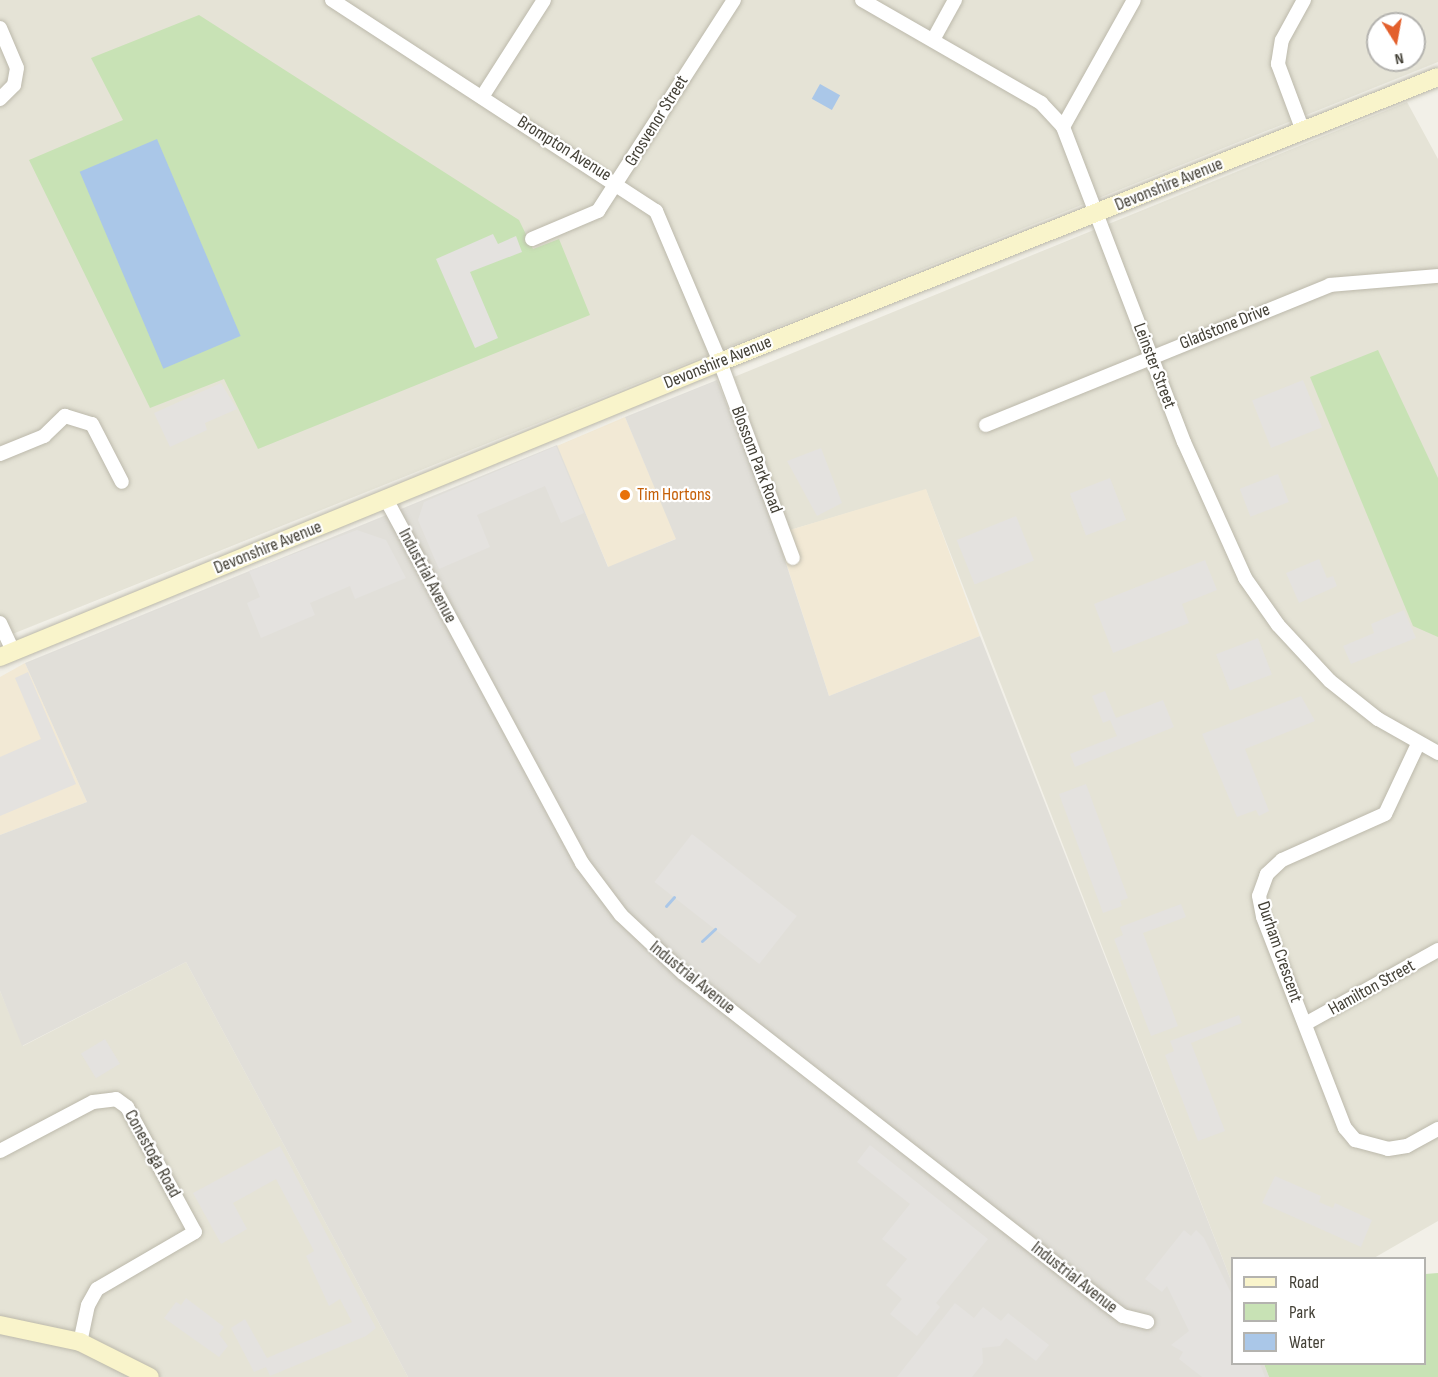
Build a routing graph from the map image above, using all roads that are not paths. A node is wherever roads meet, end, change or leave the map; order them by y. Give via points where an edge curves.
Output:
1 (332, 0) edge
2 (544, 0) edge
3 (734, 0) edge
4 (862, 0) edge
5 (955, 0) edge
6 (1134, 0) edge
7 (1304, 0) edge
8 (352, 5) edge
9 (0, 28) edge
10 (933, 40) junction
11 (1438, 77) edge
12 (482, 98) junction
13 (0, 99) edge
14 (1063, 127) junction
15 (1303, 131) junction
16 (618, 183) junction
17 (1095, 214) junction
18 (532, 239) dead end
19 (1438, 276) edge
20 (1150, 357) junction
21 (720, 362) junction
22 (986, 425) dead end
23 (0, 454) edge
24 (122, 482) dead end
25 (386, 500) junction
26 (793, 558) dead end
27 (0, 623) edge
28 (7, 654) edge
29 (1418, 744) junction
30 (1438, 753) edge
31 (1438, 950) edge
32 (1305, 1024) junction
33 (1438, 1129) edge
34 (0, 1151) edge
35 (1147, 1322) dead end
36 (0, 1325) edge
37 (80, 1342) junction
38 (150, 1377) edge

1 - 8 street, Brompton Avenue
2 - 12 street
3 - 16 street, Grosvenor Street
4 - 10 street, Leinster Street
5 - 10 street
6 - 14 street
7 - 15 street via 1282,40 1278,64
8 - 12 street, Brompton Avenue
9 - 13 street via 17,68 14,85
10 - 14 street, Leinster Street via 1041,103
11 - 15 main road, Devonshire Avenue
12 - 16 street, Brompton Avenue
14 - 17 street, Leinster Street
15 - 17 main road, Devonshire Avenue
16 - 18 street, Grosvenor Street via 598,211
16 - 21 street, Brompton Avenue via 649,204 665,225
17 - 20 street, Leinster Street
17 - 21 main road, Devonshire Avenue
19 - 20 street, Gladstone Drive via 1330,285
20 - 22 street, Gladstone Drive
20 - 29 street, Leinster Street via 1214,516 1235,562 1264,607 1336,686
21 - 25 main road, Devonshire Avenue
21 - 26 street, Blossom Park Road
23 - 24 street via 44,436 65,416 92,424
25 - 28 main road, Devonshire Avenue
25 - 35 street, Industrial Avenue via 582,863 621,915 683,973 1115,1310
27 - 28 street
29 - 30 street, Leinster Street
29 - 32 street, Durham Crescent via 1384,814 1282,860 1264,880 1259,896 1263,916
31 - 32 street, Hamilton Street
32 - 33 street, Durham Crescent via 1334,1103 1355,1140 1388,1149 1407,1146
34 - 37 street, Conestoga Road via 93,1102 116,1099 127,1107 195,1232 97,1289 88,1305
36 - 37 main road
37 - 38 main road

